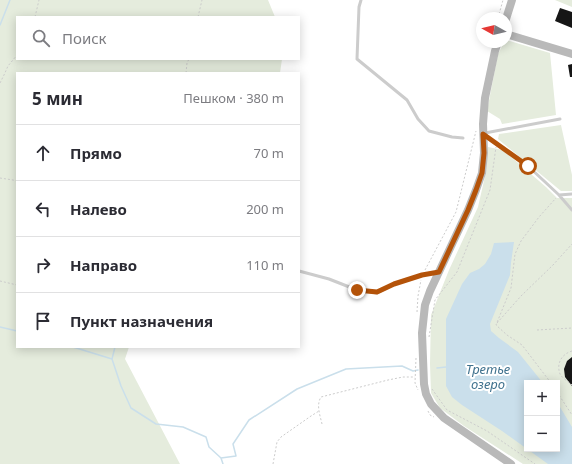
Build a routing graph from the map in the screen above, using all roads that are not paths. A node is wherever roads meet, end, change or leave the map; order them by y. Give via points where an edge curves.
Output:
1 (361, 0) edge
2 (512, 0) edge
3 (508, 12) edge
4 (512, 36) edge
5 (496, 48) edge
6 (572, 54) edge
7 (560, 119) dead end
8 (483, 134) junction
9 (463, 138) dead end
10 (572, 194) edge
11 (560, 195) junction
12 (572, 210) edge
13 (300, 271) edge
14 (439, 272) junction
15 (511, 464) edge

1 - 9 lane via 357,59 407,100 418,119 429,131
2 - 3 street
4 - 6 street
5 - 8 street via 485,98
7 - 8 lane
8 - 11 lane via 528,166
8 - 14 street via 482,173
10 - 11 lane
11 - 12 lane
13 - 14 lane via 357,290 377,292 394,284
14 - 15 street via 425,305 423,317 426,394 444,418

